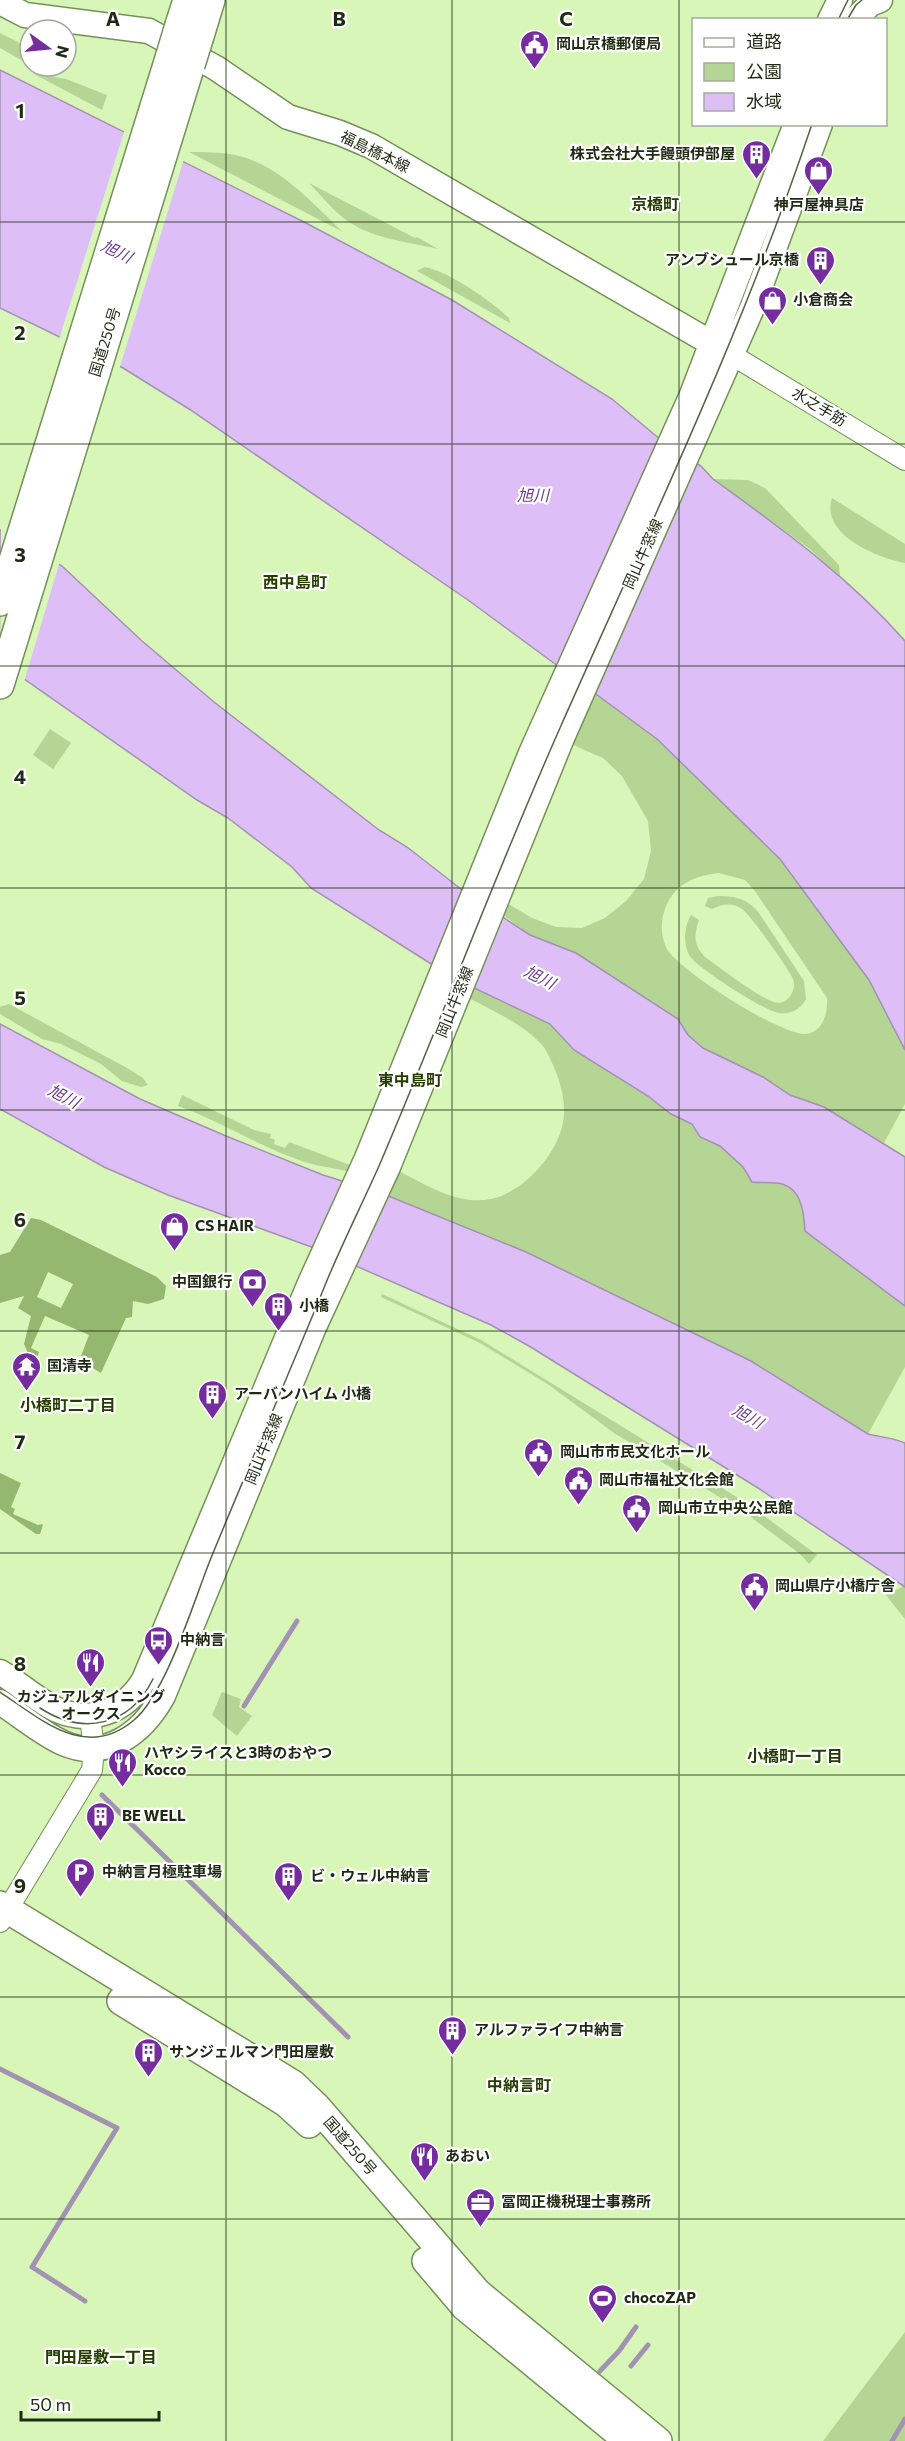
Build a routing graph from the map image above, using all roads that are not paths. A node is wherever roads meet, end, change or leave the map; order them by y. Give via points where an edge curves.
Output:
1 (211, 0) edge
2 (856, 0) edge
3 (880, 0) edge
4 (0, 2) edge
5 (841, 12) edge
6 (188, 20) edge
7 (169, 96) junction
8 (795, 126) edge
9 (819, 126) edge
10 (722, 349) junction
11 (905, 460) edge
12 (0, 602) edge
13 (0, 686) edge
14 (552, 732) junction
15 (446, 993) junction
16 (328, 1270) junction
17 (0, 1672) edge
18 (0, 1702) edge
19 (90, 1717) junction
20 (94, 1749) junction
21 (2, 1916) edge
22 (628, 2441) edge
23 (658, 2441) edge

1 - 6 highway, 国道250号
2 - 5 main road
3 - 5 main road
4 - 10 main road, 福島橋本線 via 25,15 149,31 216,68 288,117 371,147
6 - 7 highway, 国道250号, bridge
7 - 12 highway, 国道250号
7 - 13 highway, 国道250号
8 - 10 main road, 岡山牛窓線
9 - 10 main road, 岡山牛窓線 via 753,306
10 - 11 street, 水之手筋
10 - 14 main road, 岡山牛窓線
14 - 15 main road, 岡山牛窓線 via 498,896
14 - 15 main road, 岡山牛窓線 via 476,885
15 - 16 main road, 岡山牛窓線 via 377,1163
16 - 19 main road, 岡山牛窓線 via 144,1680 124,1704
16 - 20 main road, 岡山牛窓線 via 314,1327 163,1696 136,1732
17 - 19 main road via 54,1708
18 - 20 main road via 63,1743
19 - 20 street
20 - 21 street via 92,1770
21 - 22 highway, 国道250号 via 286,2103 309,2123 465,2307
21 - 23 highway, 国道250号 via 293,2084 478,2293

